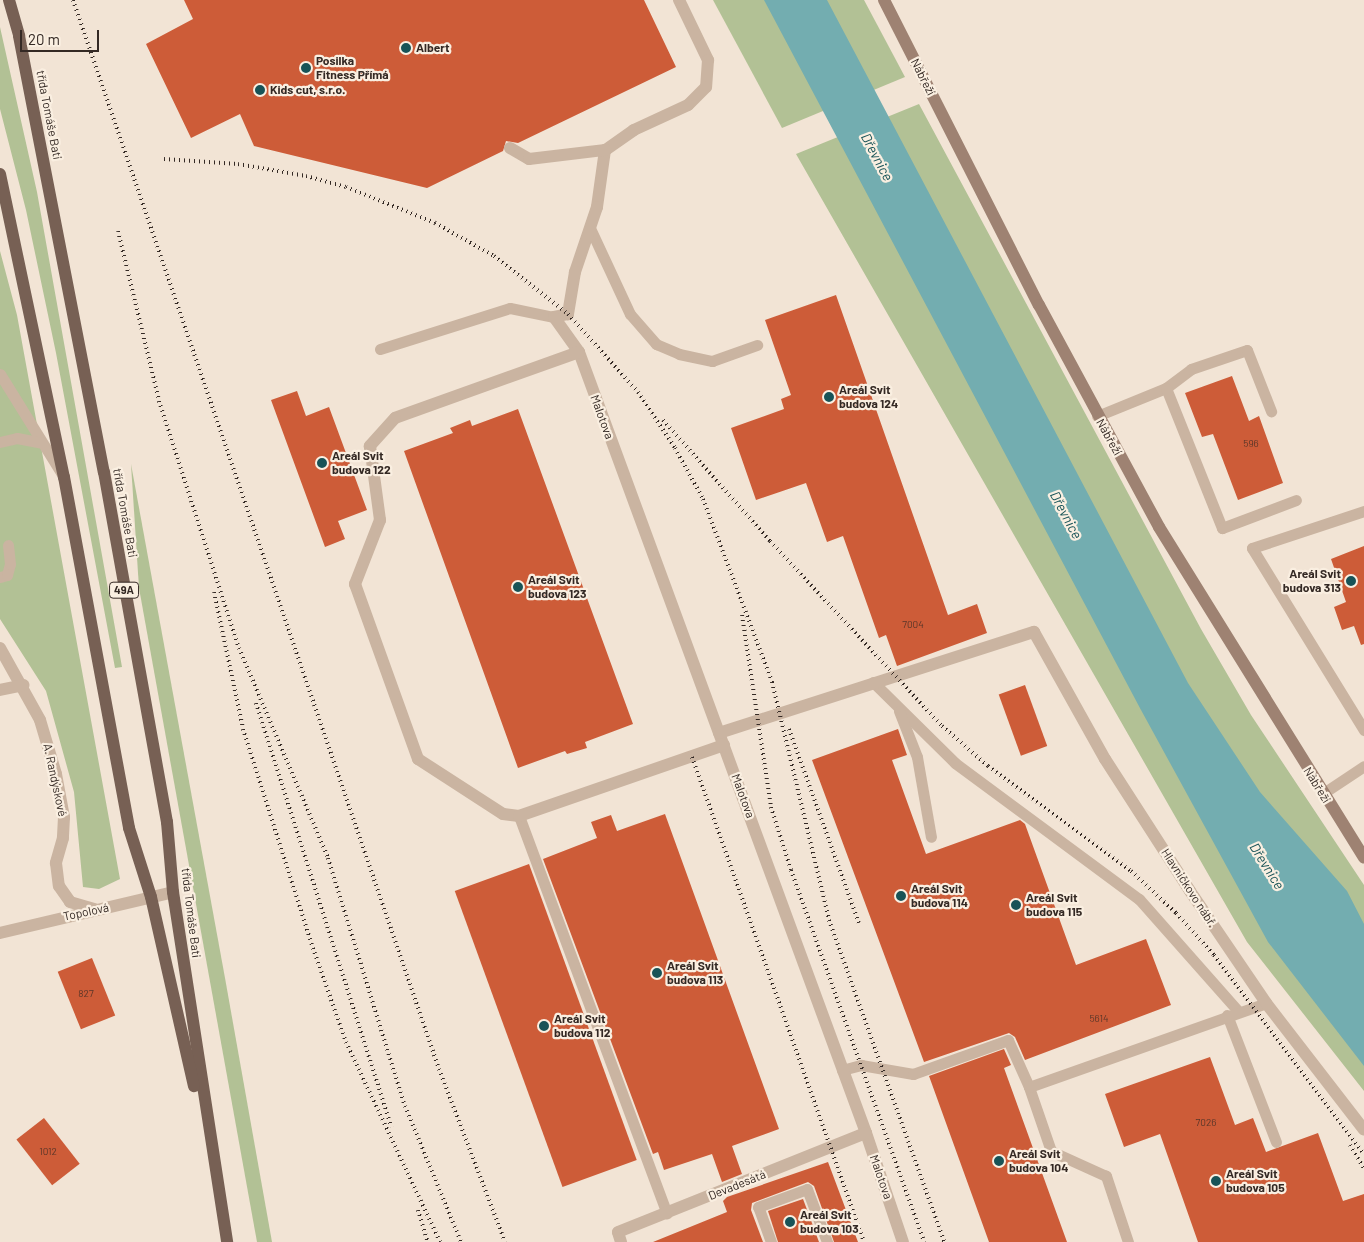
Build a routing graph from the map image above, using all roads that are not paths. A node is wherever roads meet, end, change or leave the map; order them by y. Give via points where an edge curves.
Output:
1 (9, 0) edge
2 (679, 0) edge
3 (884, 0) edge
4 (510, 148) dead end
5 (605, 150) junction
6 (0, 174) edge
7 (8, 204) junction
8 (0, 215) edge
9 (590, 228) junction
10 (554, 317) junction
11 (757, 345) dead end
12 (380, 349) dead end
13 (579, 352) junction
14 (0, 374) edge
15 (1166, 388) junction
16 (1271, 411) dead end
17 (1097, 416) junction
18 (0, 442) edge
19 (42, 443) junction
20 (64, 478) junction
21 (1296, 500) dead end
22 (1364, 511) edge
23 (8, 545) dead end
24 (0, 577) edge
25 (0, 648) edge
26 (873, 682) junction
27 (23, 685) junction
28 (0, 690) edge
29 (897, 705) junction
30 (1364, 730) edge
31 (719, 733) junction
32 (724, 745) junction
33 (1364, 766) edge
34 (1322, 794) junction
35 (519, 816) junction
36 (931, 837) dead end
37 (1364, 858) edge
38 (173, 892) junction
39 (151, 897) junction
40 (95, 909) junction
41 (0, 933) edge
42 (1266, 1003) junction
43 (1232, 1013) junction
44 (842, 1070) junction
45 (1029, 1087) junction
46 (1364, 1130) edge
47 (866, 1133) junction
48 (1276, 1142) dead end
49 (216, 1183) junction
50 (666, 1213) junction
51 (227, 1242) edge
52 (621, 1242) edge
53 (771, 1242) edge
54 (827, 1242) edge
55 (903, 1242) edge
56 (1128, 1242) edge

1 - 38 main road, třída Tomáše Bati / 49A via 19,36 104,472 167,822
2 - 5 street via 708,60 706,87 688,105 634,130
3 - 17 street, Nábřeží
4 - 5 street via 529,159
5 - 9 street via 597,186 597,207
6 - 7 main road, třída Tomáše Bati / 49A
7 - 8 lane
7 - 20 main road, třída Tomáše Bati / 49A
9 - 10 street via 576,272 568,314
9 - 11 lane via 630,314 656,344 679,354 712,361
10 - 12 lane via 510,308
10 - 13 street, Malotova
13 - 31 street, Malotova
13 - 35 street via 395,418 370,446 380,520 355,584 418,759 503,814
14 - 19 lane
15 - 16 lane via 1191,369 1247,350
15 - 17 lane
15 - 21 lane via 1222,528
17 - 34 street, Nábřeží via 1159,527
18 - 19 lane via 18,438
19 - 20 lane
20 - 39 main road, třída Tomáše Bati / 49A via 129,828
22 - 30 lane via 1252,548
23 - 24 lane via 10,564 7,575
25 - 27 street, A. Randýskové
26 - 29 lane
26 - 31 street
26 - 42 street, Hlavničkovo nábř. via 1034,632 1105,759
27 - 28 street
27 - 40 street, A. Randýskové via 40,720 61,796 64,817 63,838 56,864 58,886 70,902 80,908
29 - 36 lane via 917,757
29 - 43 lane via 955,763 1138,899
31 - 32 street, Malotova
32 - 35 street
32 - 44 street, Malotova
33 - 34 lane
34 - 37 street, Nábřeží
35 - 50 lane
38 - 39 street, Topolová
38 - 49 main road, třída Tomáše Bati / 49A
39 - 40 street, Topolová
39 - 49 main road, třída Tomáše Bati / 49A
40 - 41 street, Topolová
42 - 43 lane
42 - 46 street, Hlavničkovo nábř.
43 - 45 lane
43 - 48 lane
44 - 45 lane via 860,1065 913,1074 1008,1040
44 - 47 street, Malotova
45 - 56 lane via 1051,1151 1106,1176
47 - 50 street, Devadesátá
47 - 55 street, Malotova
49 - 51 main road, třída Tomáše Bati / 49A
50 - 52 street, Devadesátá via 618,1232
53 - 54 lane via 758,1207 807,1189

